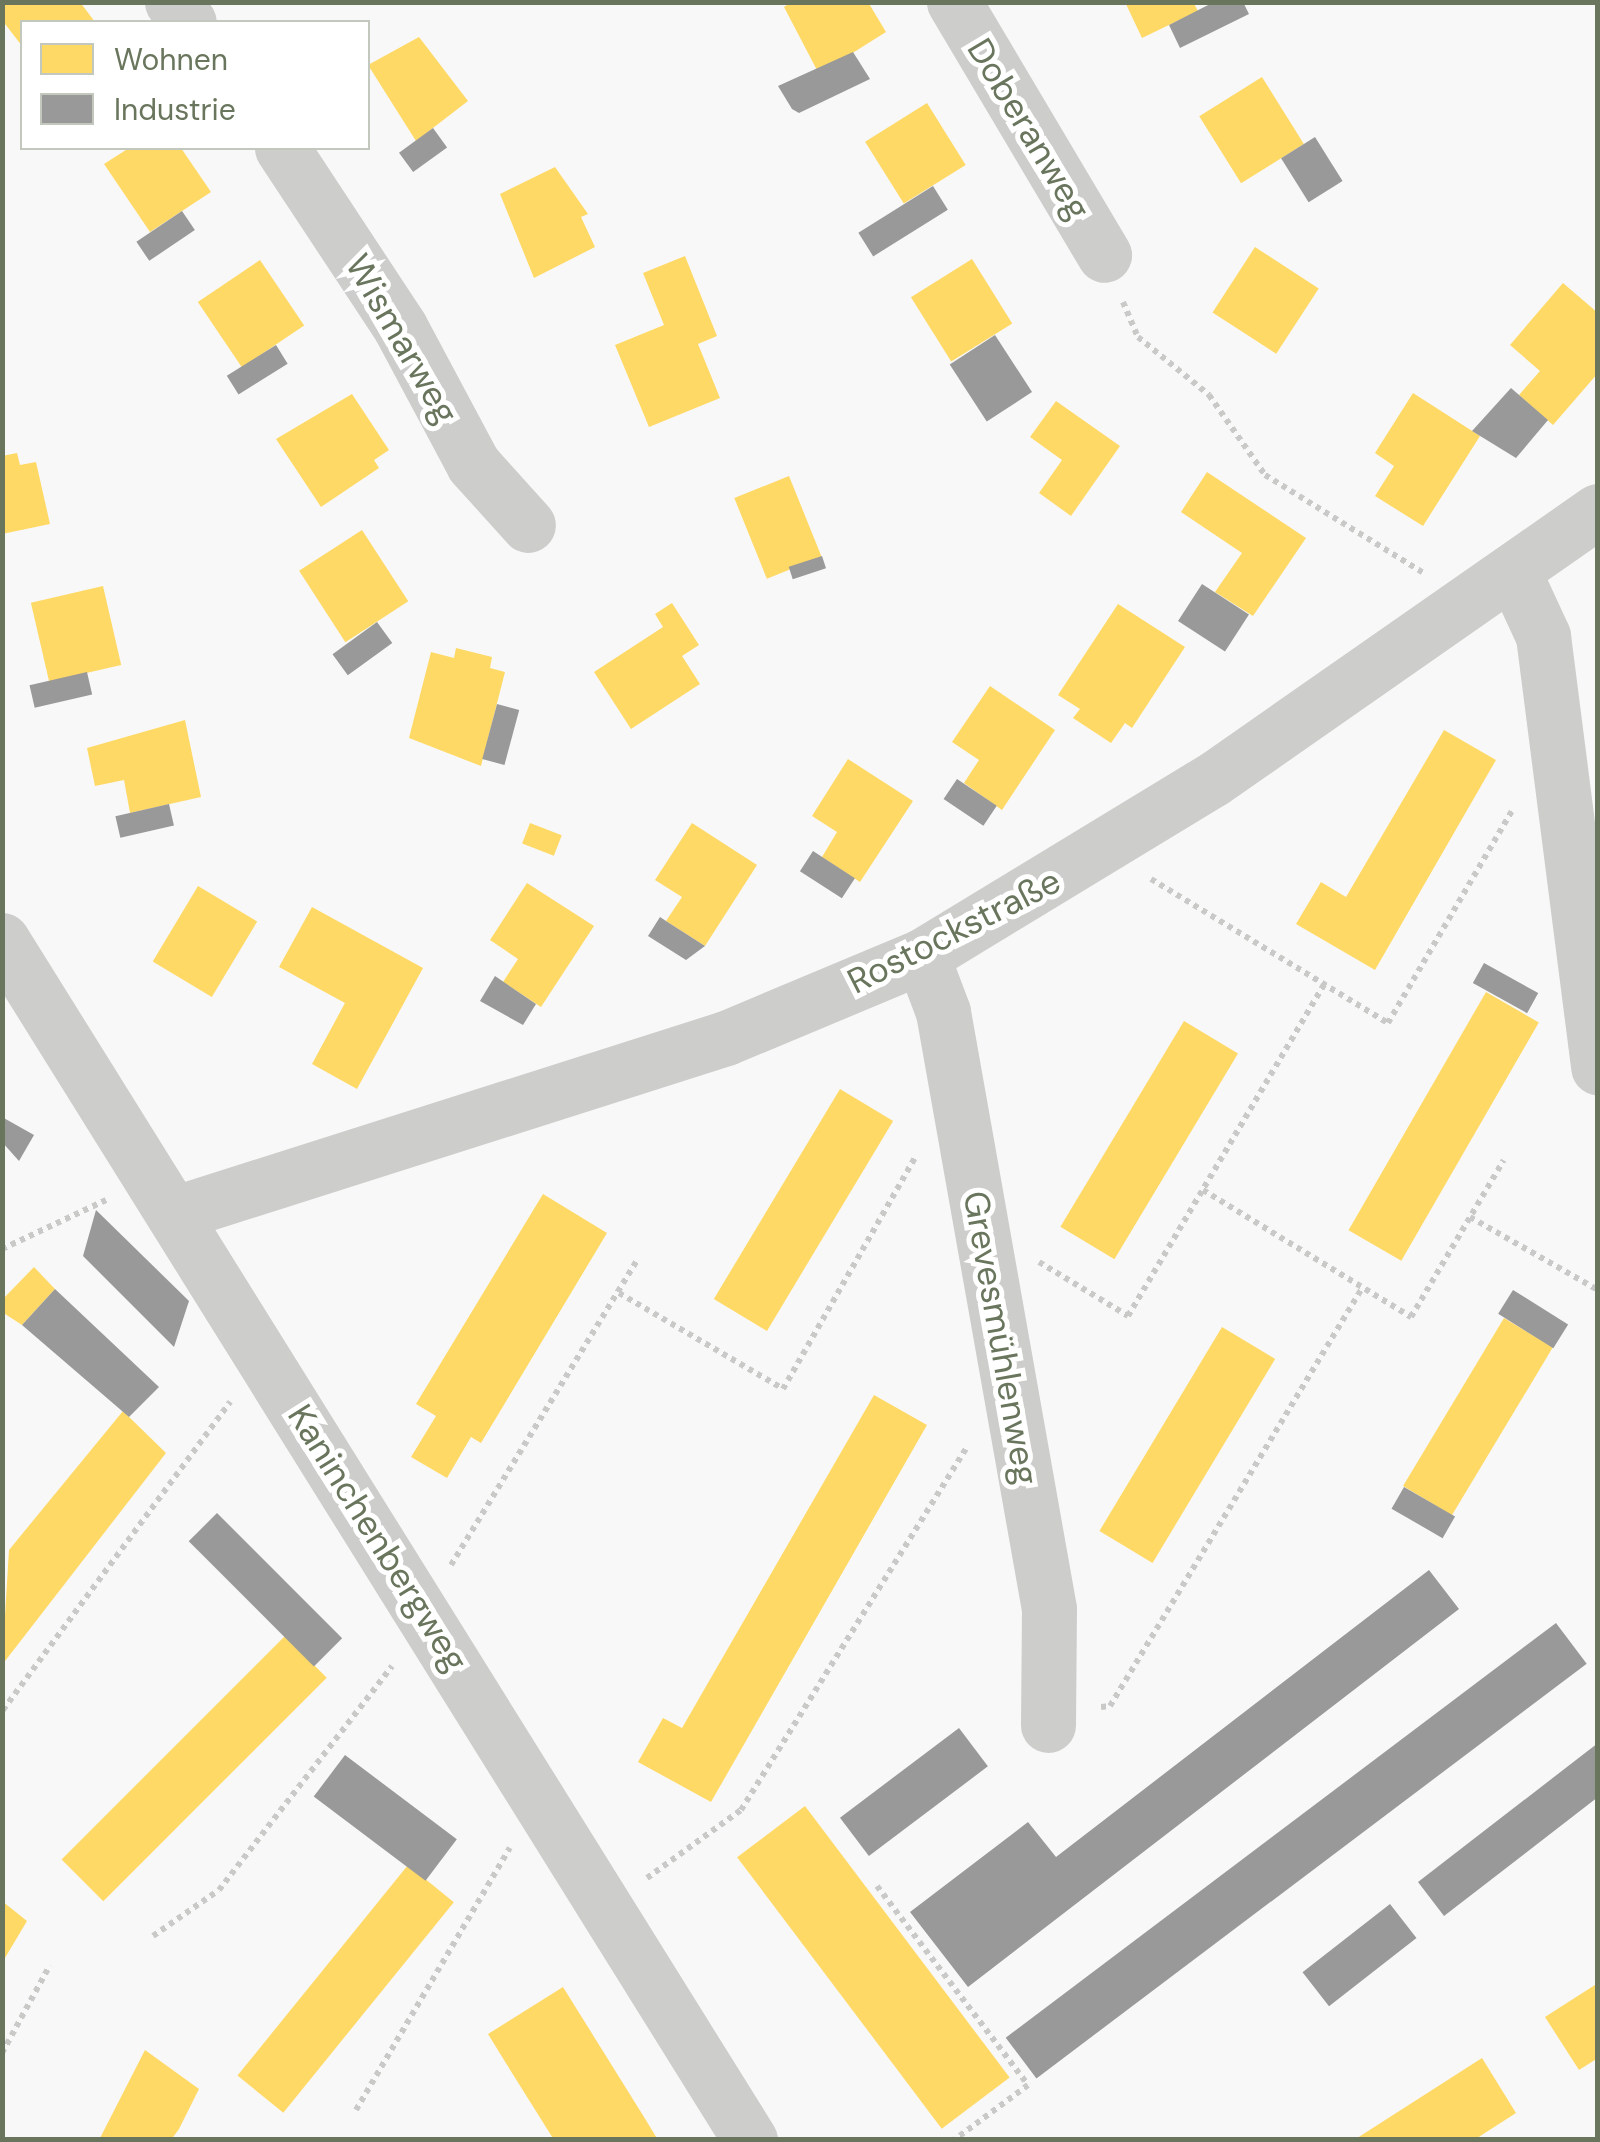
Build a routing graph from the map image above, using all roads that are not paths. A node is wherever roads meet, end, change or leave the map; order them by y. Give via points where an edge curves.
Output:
1 (954, 2) edge
2 (283, 150) edge
3 (1104, 255) road end
4 (1598, 511) edge
5 (528, 526) dead end
6 (1492, 586) junction
7 (2, 940) edge
8 (922, 956) junction
9 (1598, 1068) edge
10 (164, 1196) junction
11 (1048, 1718) road end
12 (750, 2140) edge

1 - 3 street, Doberanweg
2 - 5 street, Wismarweg via 400,327 473,464
4 - 6 street, Rostockstraße
6 - 8 street, Rostockstraße via 1103,850
6 - 9 street via 1544,636
7 - 10 street, Kaninchenbergweg
8 - 10 street, Rostockstraße via 726,1038
8 - 11 street, Grevesmühlenweg via 943,1012 1049,1609
10 - 12 street, Kaninchenbergweg

